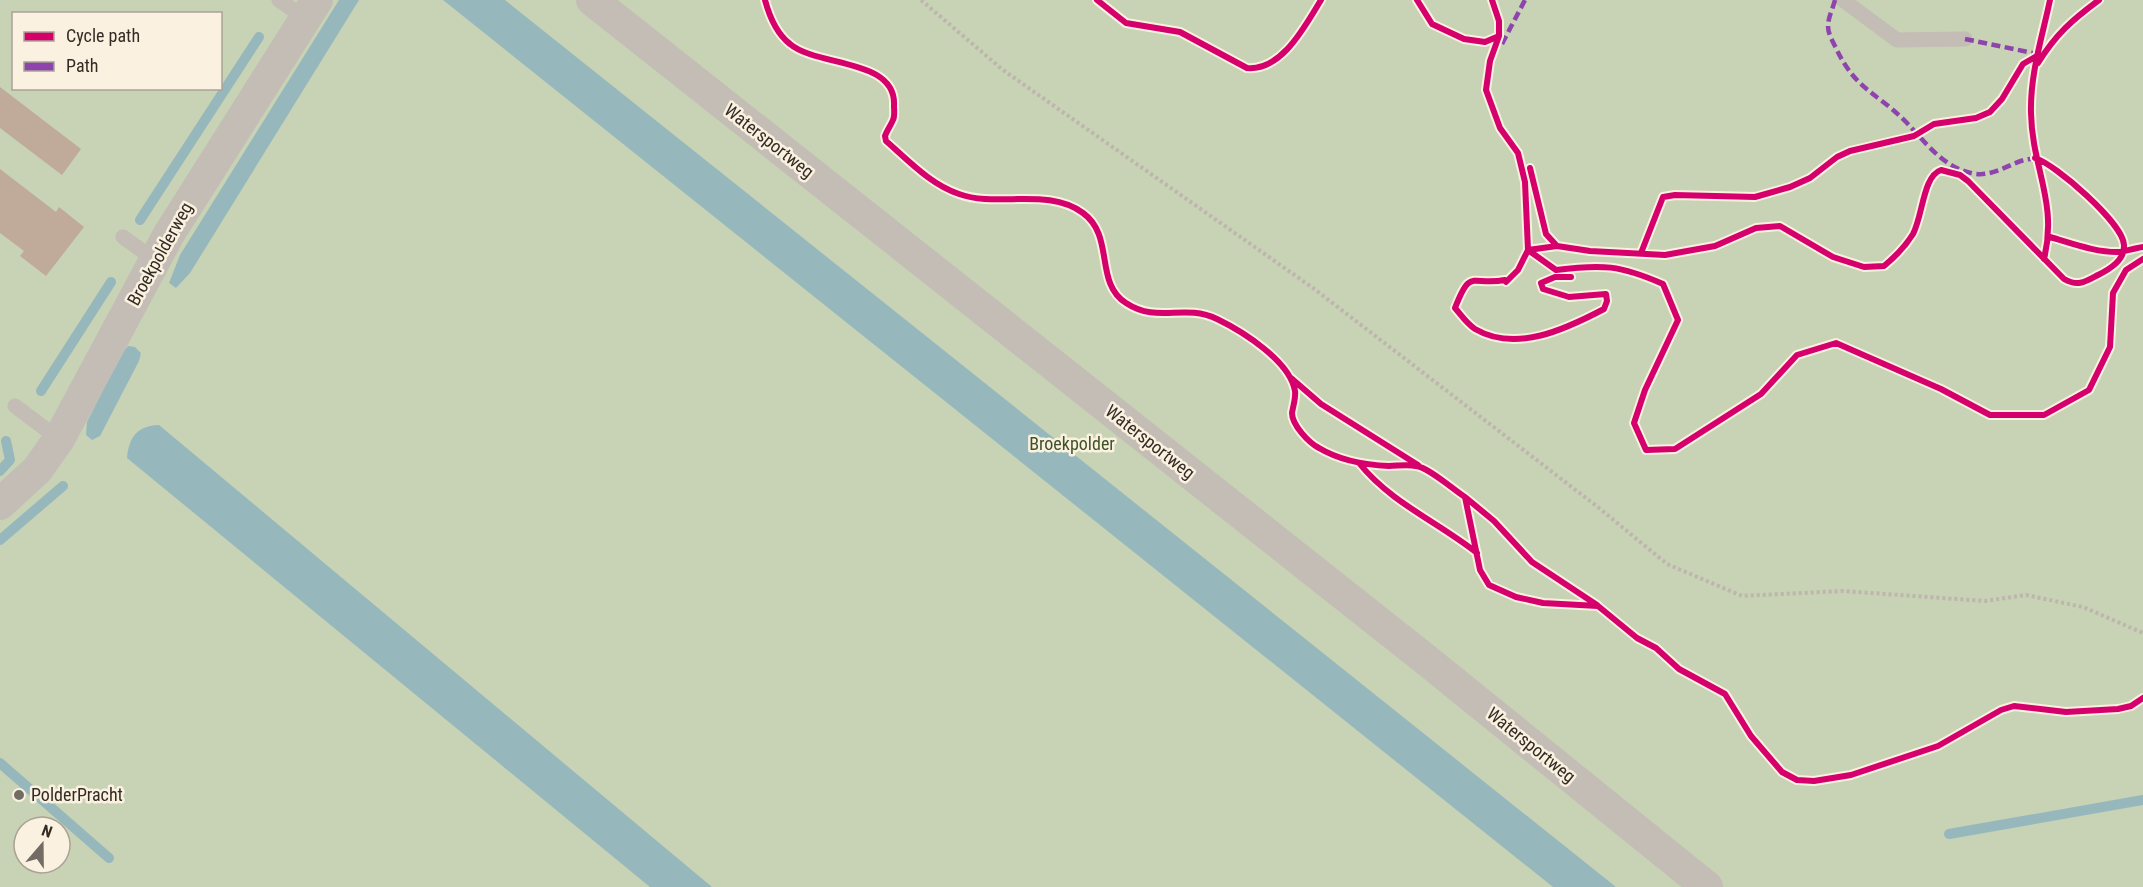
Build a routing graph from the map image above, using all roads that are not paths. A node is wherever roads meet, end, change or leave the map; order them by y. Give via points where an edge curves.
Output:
1 (279, 0) edge
2 (592, 0) edge
3 (1843, 0) edge
4 (311, 9) edge
5 (1965, 39) dead end
6 (123, 237) dead end
7 (155, 260) junction
8 (15, 406) dead end
9 (59, 439) junction
10 (0, 504) edge
11 (1707, 887) edge

1 - 4 lane
2 - 11 street, Watersportweg
3 - 5 lane via 1897,40
4 - 7 street, Broekpolderweg
6 - 7 lane
7 - 9 street, Broekpolderweg
8 - 9 lane
9 - 10 street, Broekpolderweg via 38,470

